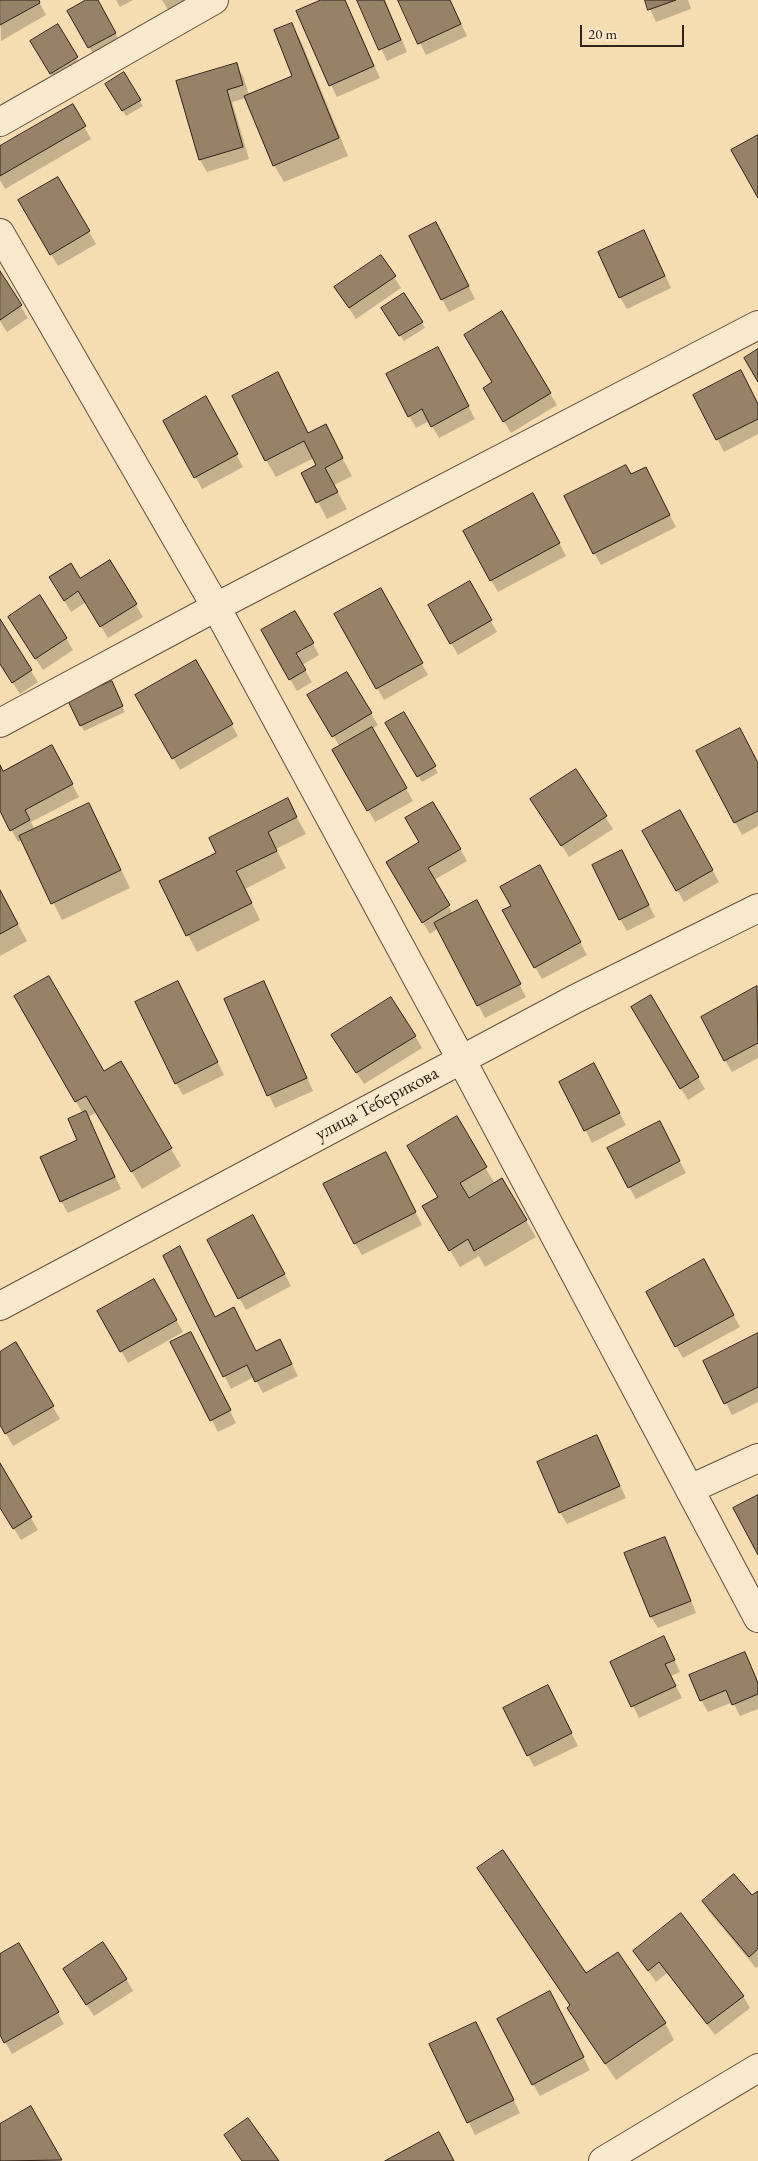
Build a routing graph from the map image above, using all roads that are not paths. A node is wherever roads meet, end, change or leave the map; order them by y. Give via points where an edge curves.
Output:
1 (214, 0) edge
2 (0, 122) edge
3 (0, 233) edge
4 (758, 325) edge
5 (216, 607) junction
6 (0, 723) edge
7 (758, 908) edge
8 (461, 1059) junction
9 (0, 1306) edge
10 (758, 1458) edge
11 (690, 1489) junction
12 (758, 1618) edge
13 (758, 2068) edge
14 (603, 2161) edge

1 - 2 street
3 - 5 street
4 - 5 street
5 - 6 street
5 - 8 street
7 - 8 street, улица Теберикова
8 - 9 street, улица Теберикова
8 - 11 street
10 - 11 street
11 - 12 street
13 - 14 street

